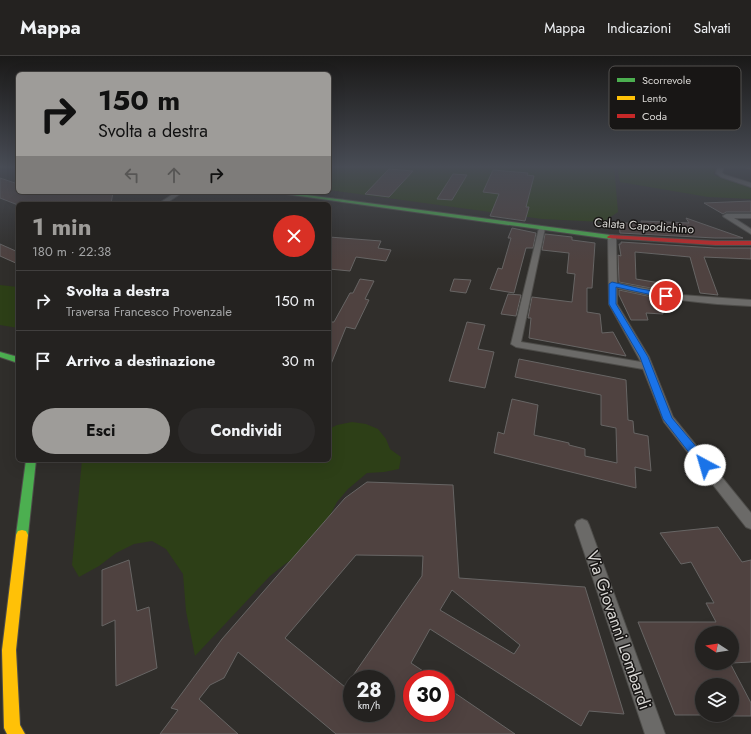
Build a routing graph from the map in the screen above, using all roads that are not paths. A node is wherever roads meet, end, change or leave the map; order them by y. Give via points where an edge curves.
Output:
1 (316, 198) edge
2 (347, 198) edge
3 (751, 216) edge
4 (542, 228) junction
5 (751, 232) edge
6 (612, 234) junction
7 (751, 239) edge
8 (751, 244) edge
9 (612, 284) junction
10 (751, 303) edge
11 (0, 354) edge
12 (16, 359) edge
13 (647, 366) junction
14 (31, 462) edge
15 (751, 523) edge
16 (582, 525) dead end
17 (17, 734) edge
18 (655, 734) edge

1 - 4 main road, Calata Capodichino
2 - 6 main road, Calata Capodichino
3 - 5 street via 726,216
4 - 6 main road, Calata Capodichino
4 - 13 street via 516,344
6 - 7 main road, Calata Capodichino
6 - 8 main road, Calata Capodichino
6 - 9 street
9 - 10 street via 641,292 691,299
9 - 13 street via 613,304
11 - 12 main road
13 - 15 street via 668,419
14 - 17 main road via 10,650 12,728
16 - 18 street, Via Giovanni Lombardi

